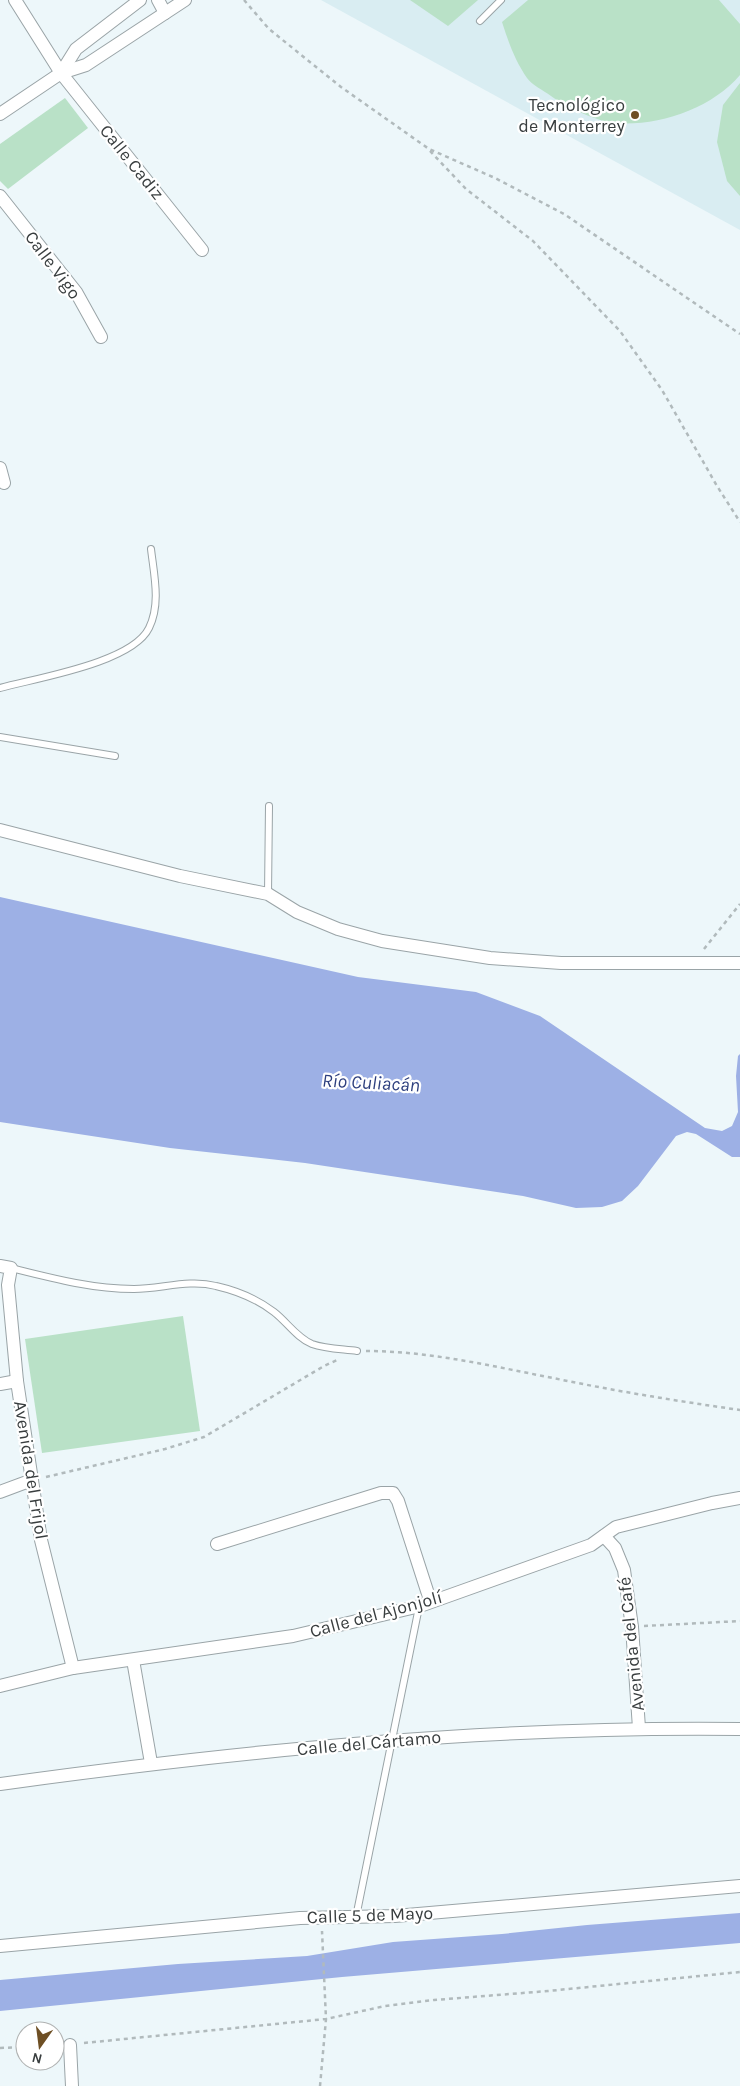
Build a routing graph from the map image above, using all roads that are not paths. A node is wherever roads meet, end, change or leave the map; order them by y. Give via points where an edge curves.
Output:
1 (15, 0) edge
2 (140, 0) edge
3 (158, 0) edge
4 (184, 0) edge
5 (501, 0) edge
6 (165, 13) junction
7 (480, 21) dead end
8 (111, 23) junction
9 (123, 41) junction
10 (61, 73) junction
11 (0, 114) edge
12 (0, 196) edge
13 (202, 250) dead end
14 (101, 337) dead end
15 (0, 468) edge
16 (4, 483) dead end
17 (151, 549) dead end
18 (0, 688) edge
19 (0, 737) edge
20 (115, 756) dead end
21 (269, 806) dead end
22 (0, 830) edge
23 (268, 894) junction
24 (740, 963) edge
25 (5, 1267) edge
26 (5, 1316) edge
27 (357, 1351) road end
28 (17, 1381) junction
29 (0, 1384) edge
30 (32, 1480) junction
31 (0, 1492) edge
32 (740, 1498) edge
33 (604, 1536) junction
34 (218, 1544) dead end
35 (425, 1603) junction
36 (134, 1660) junction
37 (74, 1668) junction
38 (0, 1686) edge
39 (639, 1728) junction
40 (740, 1729) edge
41 (391, 1739) junction
42 (151, 1763) junction
43 (0, 1784) edge
44 (740, 1886) edge
45 (356, 1917) junction
46 (0, 1946) edge
47 (70, 2045) road end
48 (72, 2086) edge

1 - 10 street, Calle Cadiz
2 - 8 street
3 - 6 street
4 - 6 street
5 - 7 lane
6 - 9 street
8 - 9 street
8 - 10 street via 76,49
9 - 10 street via 86,65
10 - 11 street
10 - 13 street, Calle Cadiz
12 - 14 street, Calle Vigo via 76,292
15 - 16 street
17 - 18 lane via 156,591 154,611 149,629 138,643 102,661
19 - 20 lane
21 - 23 lane
22 - 23 street via 180,876
23 - 24 street via 297,912 338,929 382,941 490,958 560,963
25 - 26 street, Avenida del Frijol via 8,1285
25 - 27 lane via 106,1288 154,1289 179,1283 212,1285 237,1291 257,1301 311,1344
26 - 28 street, Avenida del Frijol
28 - 29 street
28 - 30 street, Avenida del Frijol
30 - 31 street
30 - 37 street, Avenida del Frijol via 41,1540
32 - 33 street, Calle del Ajonjolí via 616,1527
33 - 35 street, Calle del Ajonjolí via 591,1545
33 - 39 street, Avenida del Café via 615,1548 624,1570 632,1627
34 - 35 street via 381,1493 393,1493 398,1501
35 - 36 street, Calle del Ajonjolí via 293,1636
35 - 41 lane
36 - 37 street, Calle del Ajonjolí
36 - 42 street
37 - 38 street, Calle del Ajonjolí
39 - 40 street, Calle del Cártamo
39 - 41 street, Calle del Cártamo
41 - 42 street, Calle del Cártamo
41 - 45 lane
42 - 43 street, Calle del Cártamo
44 - 45 street, Calle 5 de Mayo
45 - 46 street, Calle 5 de Mayo via 300,1918
47 - 48 street

